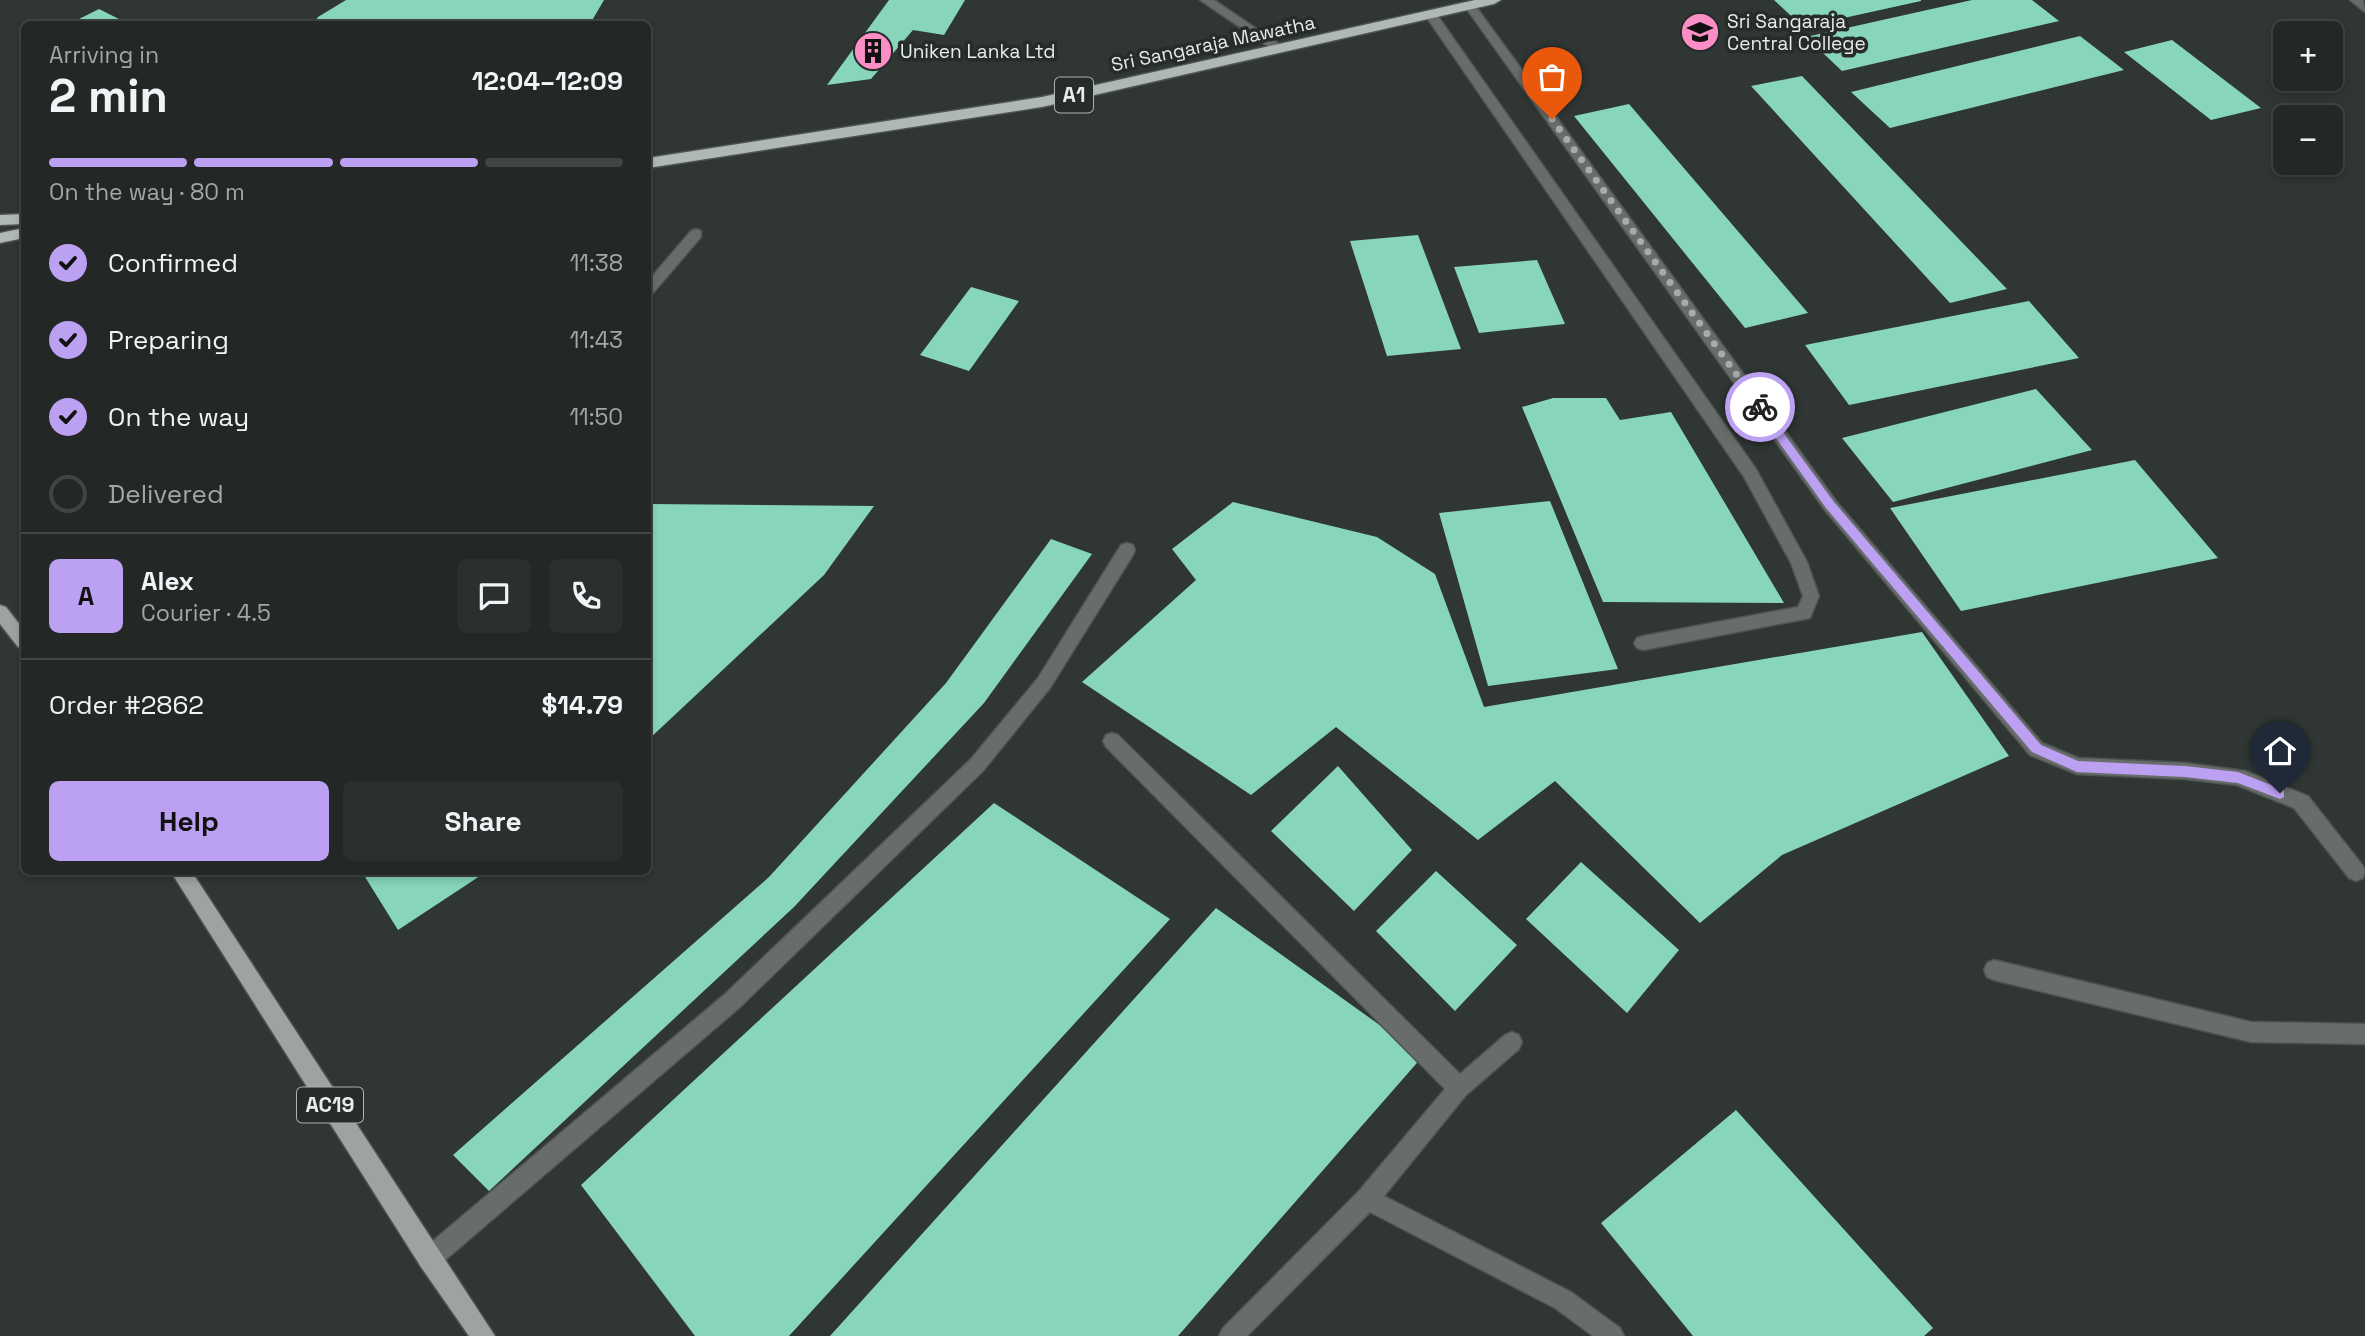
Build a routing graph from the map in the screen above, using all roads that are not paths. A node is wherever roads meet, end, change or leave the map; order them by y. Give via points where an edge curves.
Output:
1 (1206, 0) edge
2 (1494, 0) edge
3 (2356, 0) edge
4 (1470, 6) junction
5 (2365, 8) edge
6 (1431, 15) junction
7 (1282, 50) junction
8 (651, 163) edge
9 (21, 219) edge
10 (0, 220) edge
11 (21, 234) edge
12 (696, 234) dead end
13 (0, 238) edge
14 (651, 286) edge
15 (1127, 550) dead end
16 (0, 612) edge
17 (21, 638) edge
18 (1643, 643) dead end
19 (1112, 741) dead end
20 (2356, 872) dead end
21 (183, 875) edge
22 (1994, 970) dead end
23 (2365, 1034) edge
24 (1512, 1042) dead end
25 (1459, 1088) junction
26 (1367, 1199) junction
27 (429, 1259) junction
28 (483, 1336) edge
29 (1231, 1336) edge
30 (1612, 1336) edge

1 - 7 street
2 - 4 highway, Sri Sangaraja Mawatha / A1
3 - 5 street
4 - 6 highway, Sri Sangaraja Mawatha / A1
4 - 20 street via 1830,505 2036,749 2077,766 2238,777 2301,802
6 - 7 highway, Sri Sangaraja Mawatha / A1
6 - 18 street via 1750,473 1799,562 1811,596 1804,613
7 - 8 highway, Sri Sangaraja Mawatha / A1 via 1042,102
9 - 10 highway
11 - 13 highway
12 - 14 street
15 - 27 street via 1044,683 977,765 732,1001
16 - 17 main road
19 - 25 street
21 - 27 main road, AC19
22 - 23 street via 2251,1032
24 - 25 street
25 - 26 street
26 - 29 street
26 - 30 street via 1563,1300
27 - 28 main road, AC19

